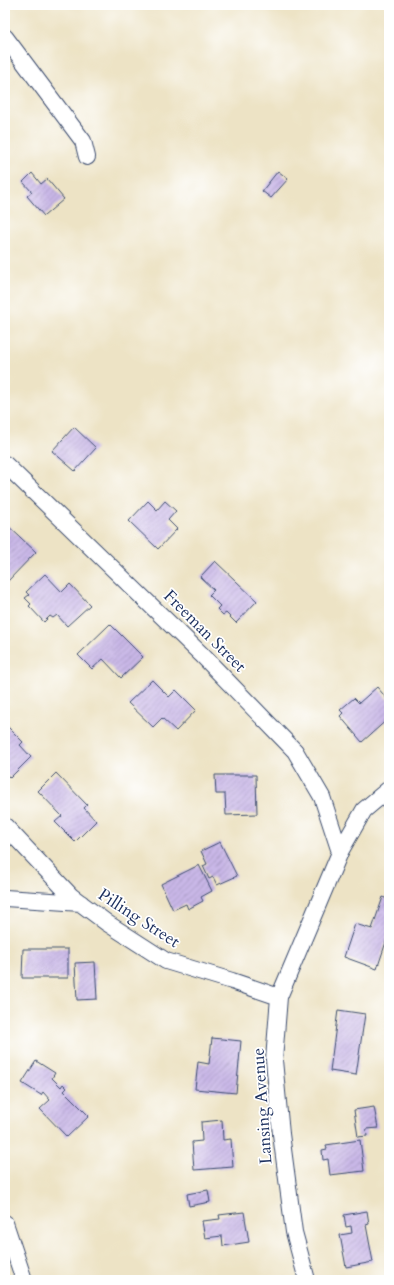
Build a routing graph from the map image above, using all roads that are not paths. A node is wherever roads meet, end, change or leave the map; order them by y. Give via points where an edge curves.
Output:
1 (5, 37) edge
2 (87, 157) dead end
3 (5, 464) edge
4 (389, 789) edge
5 (5, 826) edge
6 (340, 852) junction
7 (5, 898) edge
8 (81, 903) junction
9 (279, 997) junction
10 (5, 1223) edge
11 (24, 1280) edge
12 (307, 1280) edge

1 - 2 street via 83,141
3 - 6 street, Freeman Street via 180,633 295,751 322,797
4 - 6 street, Lansing Avenue via 364,810
5 - 8 street, Pilling Street
6 - 9 street, Lansing Avenue
7 - 8 street
8 - 9 street, Pilling Street via 166,961
9 - 12 street, Lansing Avenue via 274,1060 281,1134 294,1232
10 - 11 street

